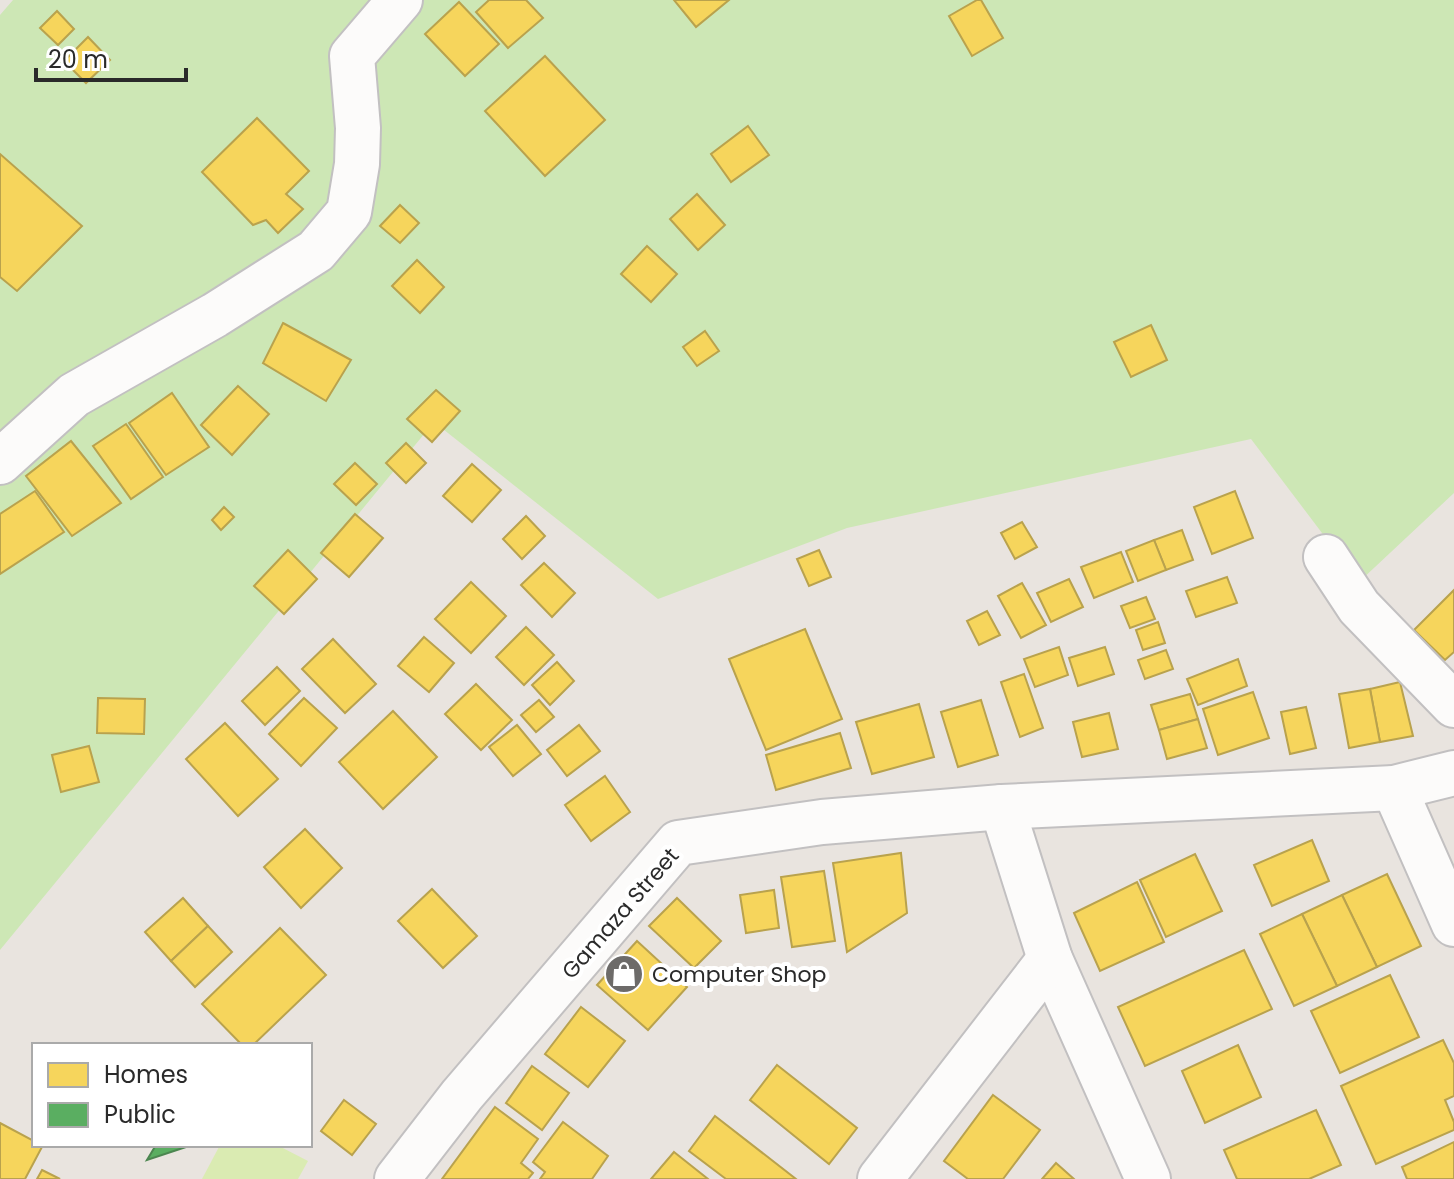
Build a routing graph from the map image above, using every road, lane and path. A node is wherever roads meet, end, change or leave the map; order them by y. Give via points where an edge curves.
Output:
1 (400, 0) edge
2 (0, 462) edge
3 (1326, 557) dead end
4 (1454, 705) edge
5 (1454, 773) edge
6 (1394, 788) junction
7 (1016, 806) junction
8 (1454, 924) edge
9 (1050, 959) junction
10 (397, 1179) edge
11 (880, 1179) edge
12 (1148, 1179) edge

1 - 2 street via 352,56 358,128 349,212 316,251 74,395
3 - 4 street via 1359,607
5 - 6 street, Gamaza Street
6 - 7 street, Gamaza Street
6 - 8 street
7 - 9 street
7 - 10 street, Gamaza Street via 822,822 678,843 462,1095
9 - 11 street
9 - 12 street

